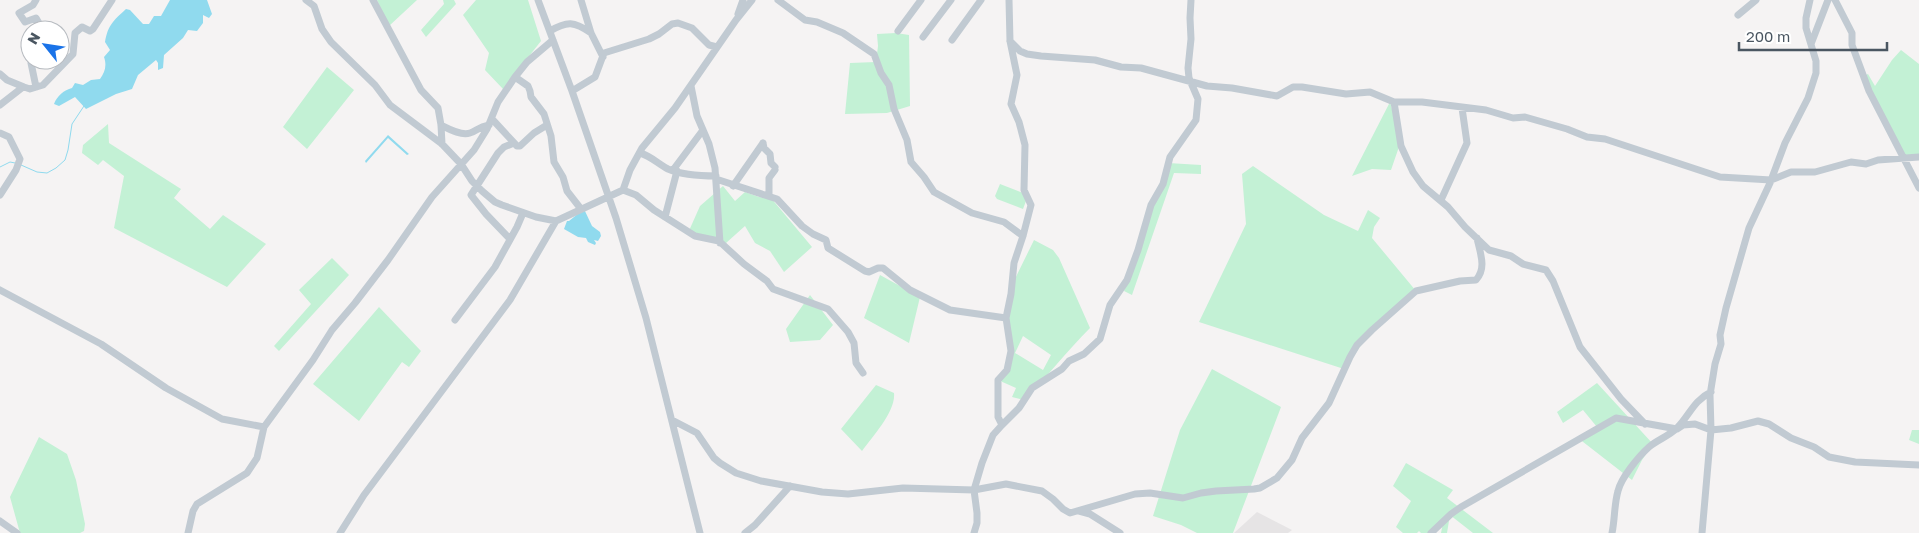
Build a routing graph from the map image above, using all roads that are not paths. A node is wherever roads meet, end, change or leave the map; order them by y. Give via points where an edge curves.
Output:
1 (36, 0) edge
2 (112, 0) edge
3 (306, 0) edge
4 (374, 0) edge
5 (538, 0) edge
6 (581, 0) edge
7 (743, 0) edge
8 (752, 0) edge
9 (778, 0) edge
10 (921, 0) edge
11 (951, 0) edge
12 (982, 0) edge
13 (1009, 0) edge
14 (1191, 0) edge
15 (1756, 0) edge
16 (1810, 0) edge
17 (1828, 0) edge
18 (1835, 0) edge
19 (1738, 15) dead end
20 (24, 20) edge
21 (733, 24) junction
22 (550, 31) junction
23 (898, 31) dead end
24 (591, 33) junction
25 (923, 37) dead end
26 (553, 40) junction
27 (952, 40) dead end
28 (1010, 41) junction
29 (1811, 44) junction
30 (718, 47) junction
31 (603, 57) junction
32 (32, 70) edge
33 (0, 74) edge
34 (515, 77) junction
35 (1190, 82) junction
36 (691, 86) junction
37 (23, 87) junction
38 (36, 87) junction
39 (572, 91) junction
40 (682, 99) junction
41 (1394, 102) junction
42 (0, 105) edge
43 (694, 106) junction
44 (1462, 108) junction
45 (490, 122) junction
46 (441, 125) junction
47 (547, 125) junction
48 (703, 130) junction
49 (0, 133) edge
50 (514, 143) junction
51 (442, 144) junction
52 (640, 153) junction
53 (1919, 157) edge
54 (1903, 158) junction
55 (461, 164) junction
56 (675, 171) junction
57 (716, 178) junction
58 (1771, 180) junction
59 (476, 186) junction
60 (733, 186) junction
61 (1919, 188) edge
62 (624, 190) junction
63 (0, 195) edge
64 (769, 196) junction
65 (609, 198) junction
66 (1441, 200) junction
67 (581, 209) junction
68 (523, 213) junction
69 (665, 217) junction
70 (556, 221) junction
71 (1023, 236) junction
72 (1477, 238) junction
73 (510, 239) junction
74 (720, 243) junction
75 (0, 290) edge
76 (1006, 318) junction
77 (455, 320) dead end
78 (863, 373) dead end
79 (1711, 392) junction
80 (672, 420) junction
81 (1646, 424) junction
82 (1002, 425) junction
83 (264, 427) junction
84 (1677, 429) junction
85 (1711, 430) junction
86 (1919, 465) edge
87 (790, 486) junction
88 (974, 490) junction
89 (1078, 511) junction
90 (0, 521) edge
91 (755, 525) junction
92 (17, 533) edge
93 (188, 533) edge
94 (340, 533) edge
95 (700, 533) edge
96 (744, 533) edge
97 (760, 533) edge
98 (974, 533) edge
99 (1120, 533) edge
100 (1431, 533) edge
101 (1612, 533) edge
102 (1702, 533) edge

1 - 20 street via 20,13
2 - 38 street via 93,29 90,31 82,27 75,33 70,59 43,85
3 - 51 street via 314,6 322,29 331,42 375,85 385,100
4 - 46 street via 421,90 438,108
5 - 22 street
6 - 24 street
7 - 21 street
8 - 21 street
9 - 71 street via 805,20 843,33 874,54 889,85 911,162 934,192 972,213 1004,222
10 - 23 street
11 - 25 street
12 - 27 street
13 - 28 street
14 - 35 street
15 - 19 street
16 - 29 street via 1806,28
17 - 29 street
18 - 54 street via 1852,33 1852,45 1869,91
21 - 30 street
22 - 24 street via 560,25 576,23
22 - 26 street
24 - 31 street
26 - 34 street
26 - 39 street
28 - 35 street via 1027,54 1095,60 1141,68
28 - 71 street via 1017,75 1011,104 1026,145 1024,190 1031,205
29 - 58 street via 1816,73
30 - 31 street via 709,45 692,28 678,22 659,34 605,53
30 - 36 street
31 - 39 street via 595,77
32 - 38 street
33 - 37 street
34 - 45 street via 498,102
34 - 47 street via 529,89 530,97 544,114
35 - 41 street via 1277,96 1293,87 1346,94 1370,92
35 - 82 street via 1198,99 1196,120 1170,157 1127,280 1110,305 1100,339 1084,354 1032,388
36 - 40 street
36 - 43 street
37 - 38 street
37 - 42 street
39 - 65 street
40 - 43 street
40 - 52 street
41 - 44 street
41 - 66 street via 1404,151 1413,172 1423,186
43 - 48 street
44 - 58 street via 1486,110 1513,118 1525,117 1587,137 1606,138 1720,176
44 - 66 street via 1467,143
45 - 46 street via 466,134
45 - 50 street
45 - 55 street via 474,150
46 - 51 street
47 - 50 street via 520,146
47 - 67 street via 554,162 564,177 567,191
48 - 56 street
48 - 57 street via 714,158
49 - 63 street via 9,138 20,159
50 - 59 street via 498,153
51 - 55 street
52 - 56 street
52 - 62 street
53 - 54 street
54 - 58 street via 1866,164 1851,162 1815,172 1791,172
54 - 61 street
55 - 59 street
55 - 83 street via 432,197 388,260 332,330
56 - 57 street
56 - 69 street
57 - 60 street
57 - 74 street
58 - 79 street via 1745,238 1720,335
59 - 68 street via 495,202
59 - 73 street via 472,197
60 - 64 street
60 - 64 street via 763,143 775,169 770,178
62 - 65 street
62 - 69 street
64 - 76 street via 782,204 802,226 826,240 828,248 854,266 869,272 883,268 910,290 950,310
65 - 67 street
65 - 80 street via 646,318
66 - 72 street
67 - 70 street
68 - 70 street
68 - 73 street
69 - 74 street via 695,236
70 - 94 street via 510,300 364,495
71 - 76 street via 1014,263
72 - 81 street via 1493,252 1546,270 1580,347 1621,399
72 - 89 street via 1482,261 1481,274 1476,280 1416,291 1372,330 1357,345 1329,403 1277,478 1254,489 1216,491 1183,498 1135,494
73 - 77 street via 495,267
74 - 78 street via 773,289 832,312 854,343 856,364
75 - 83 street via 101,344 166,388 222,420
76 - 82 street via 1011,351 1006,370 998,380 998,417
79 - 84 street via 1696,402
79 - 85 street
80 - 87 street via 697,434 714,458 728,469 747,477
80 - 95 street
81 - 84 street
81 - 100 street via 1621,418 1607,423 1461,507
82 - 88 street via 992,435
83 - 93 street via 257,458 247,473 197,504
84 - 85 street via 1695,424
84 - 101 street via 1643,452 1620,485
85 - 86 street via 1758,421 1829,457 1855,462
85 - 102 street
87 - 88 street via 848,494 903,488
87 - 91 street
88 - 89 street via 1017,485 1042,491 1063,509
88 - 98 street via 977,513
89 - 99 street via 1090,514
90 - 92 street
91 - 96 street
91 - 97 street

